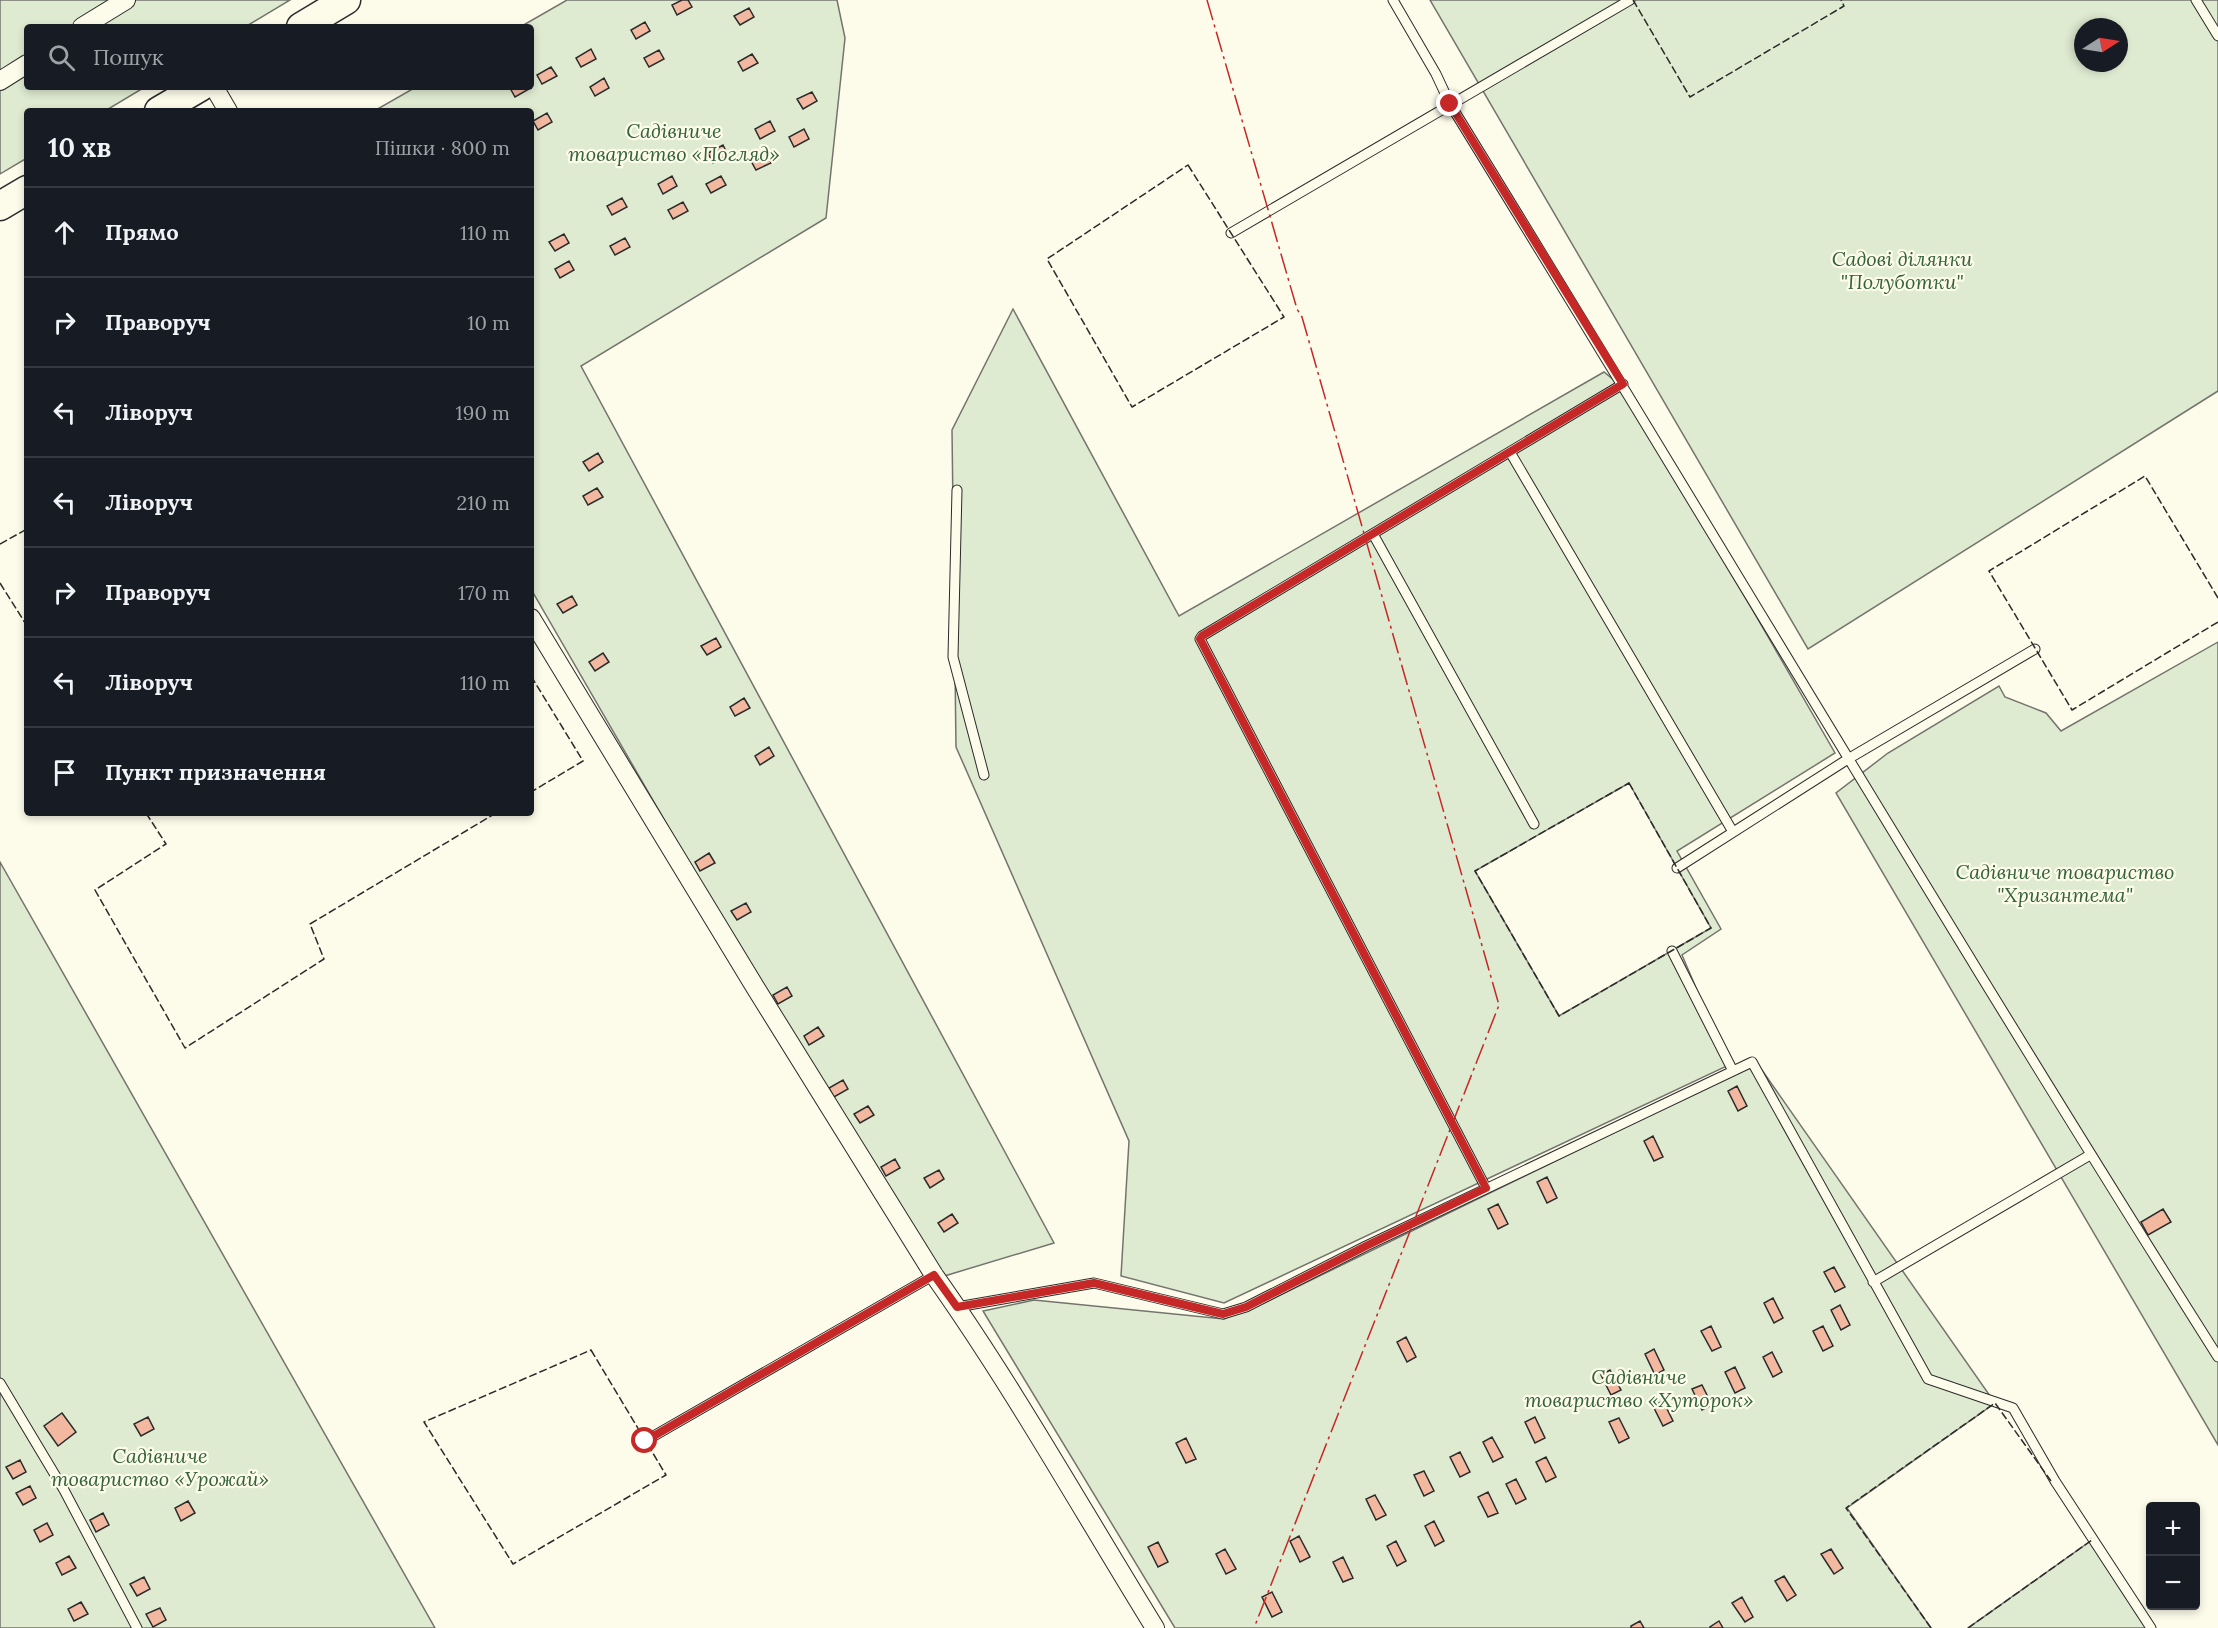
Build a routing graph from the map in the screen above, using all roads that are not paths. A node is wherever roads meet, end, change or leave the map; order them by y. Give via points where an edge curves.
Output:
1 (126, 0) edge
2 (346, 0) edge
3 (1393, 0) edge
4 (1630, 0) edge
5 (2196, 0) edge
6 (87, 24) edge
7 (306, 24) edge
8 (2218, 36) edge
9 (24, 66) edge
10 (0, 81) edge
11 (195, 90) edge
12 (216, 90) edge
13 (1450, 104) junction
14 (164, 108) edge
15 (226, 108) edge
16 (24, 192) edge
17 (0, 206) edge
18 (1231, 233) dead end
19 (1623, 384) junction
20 (1510, 452) junction
21 (957, 490) dead end
22 (1373, 534) junction
23 (534, 623) edge
24 (2036, 649) dead end
25 (1848, 759) junction
26 (984, 775) dead end
27 (1534, 824) dead end
28 (1733, 832) junction
29 (1677, 868) dead end
30 (1672, 951) dead end
31 (1732, 1071) junction
32 (2090, 1155) junction
33 (1486, 1188) junction
34 (934, 1275) junction
35 (1874, 1282) junction
36 (957, 1307) junction
37 (2218, 1358) edge
38 (0, 1383) edge
39 (645, 1441) dead end
40 (137, 1628) edge
41 (1155, 1628) edge
42 (2151, 1628) edge

1 - 6 street
2 - 7 main road
3 - 13 lane
4 - 13 lane
5 - 8 lane
9 - 10 street
11 - 14 main road
12 - 15 street
13 - 18 lane
13 - 19 lane
16 - 17 main road
19 - 20 lane
19 - 25 lane
20 - 22 lane
20 - 28 lane
21 - 26 lane via 953,657
22 - 27 lane
22 - 33 lane via 1200,639
23 - 34 street
24 - 25 lane
25 - 28 lane
25 - 32 lane
28 - 29 lane
30 - 31 lane
31 - 33 lane
31 - 35 lane via 1752,1062
32 - 35 lane
32 - 37 lane
33 - 36 lane via 1246,1307 1223,1314 1094,1283
34 - 36 street
34 - 39 lane
35 - 42 lane via 1928,1379 2013,1408
36 - 41 street
38 - 40 lane via 64,1490

